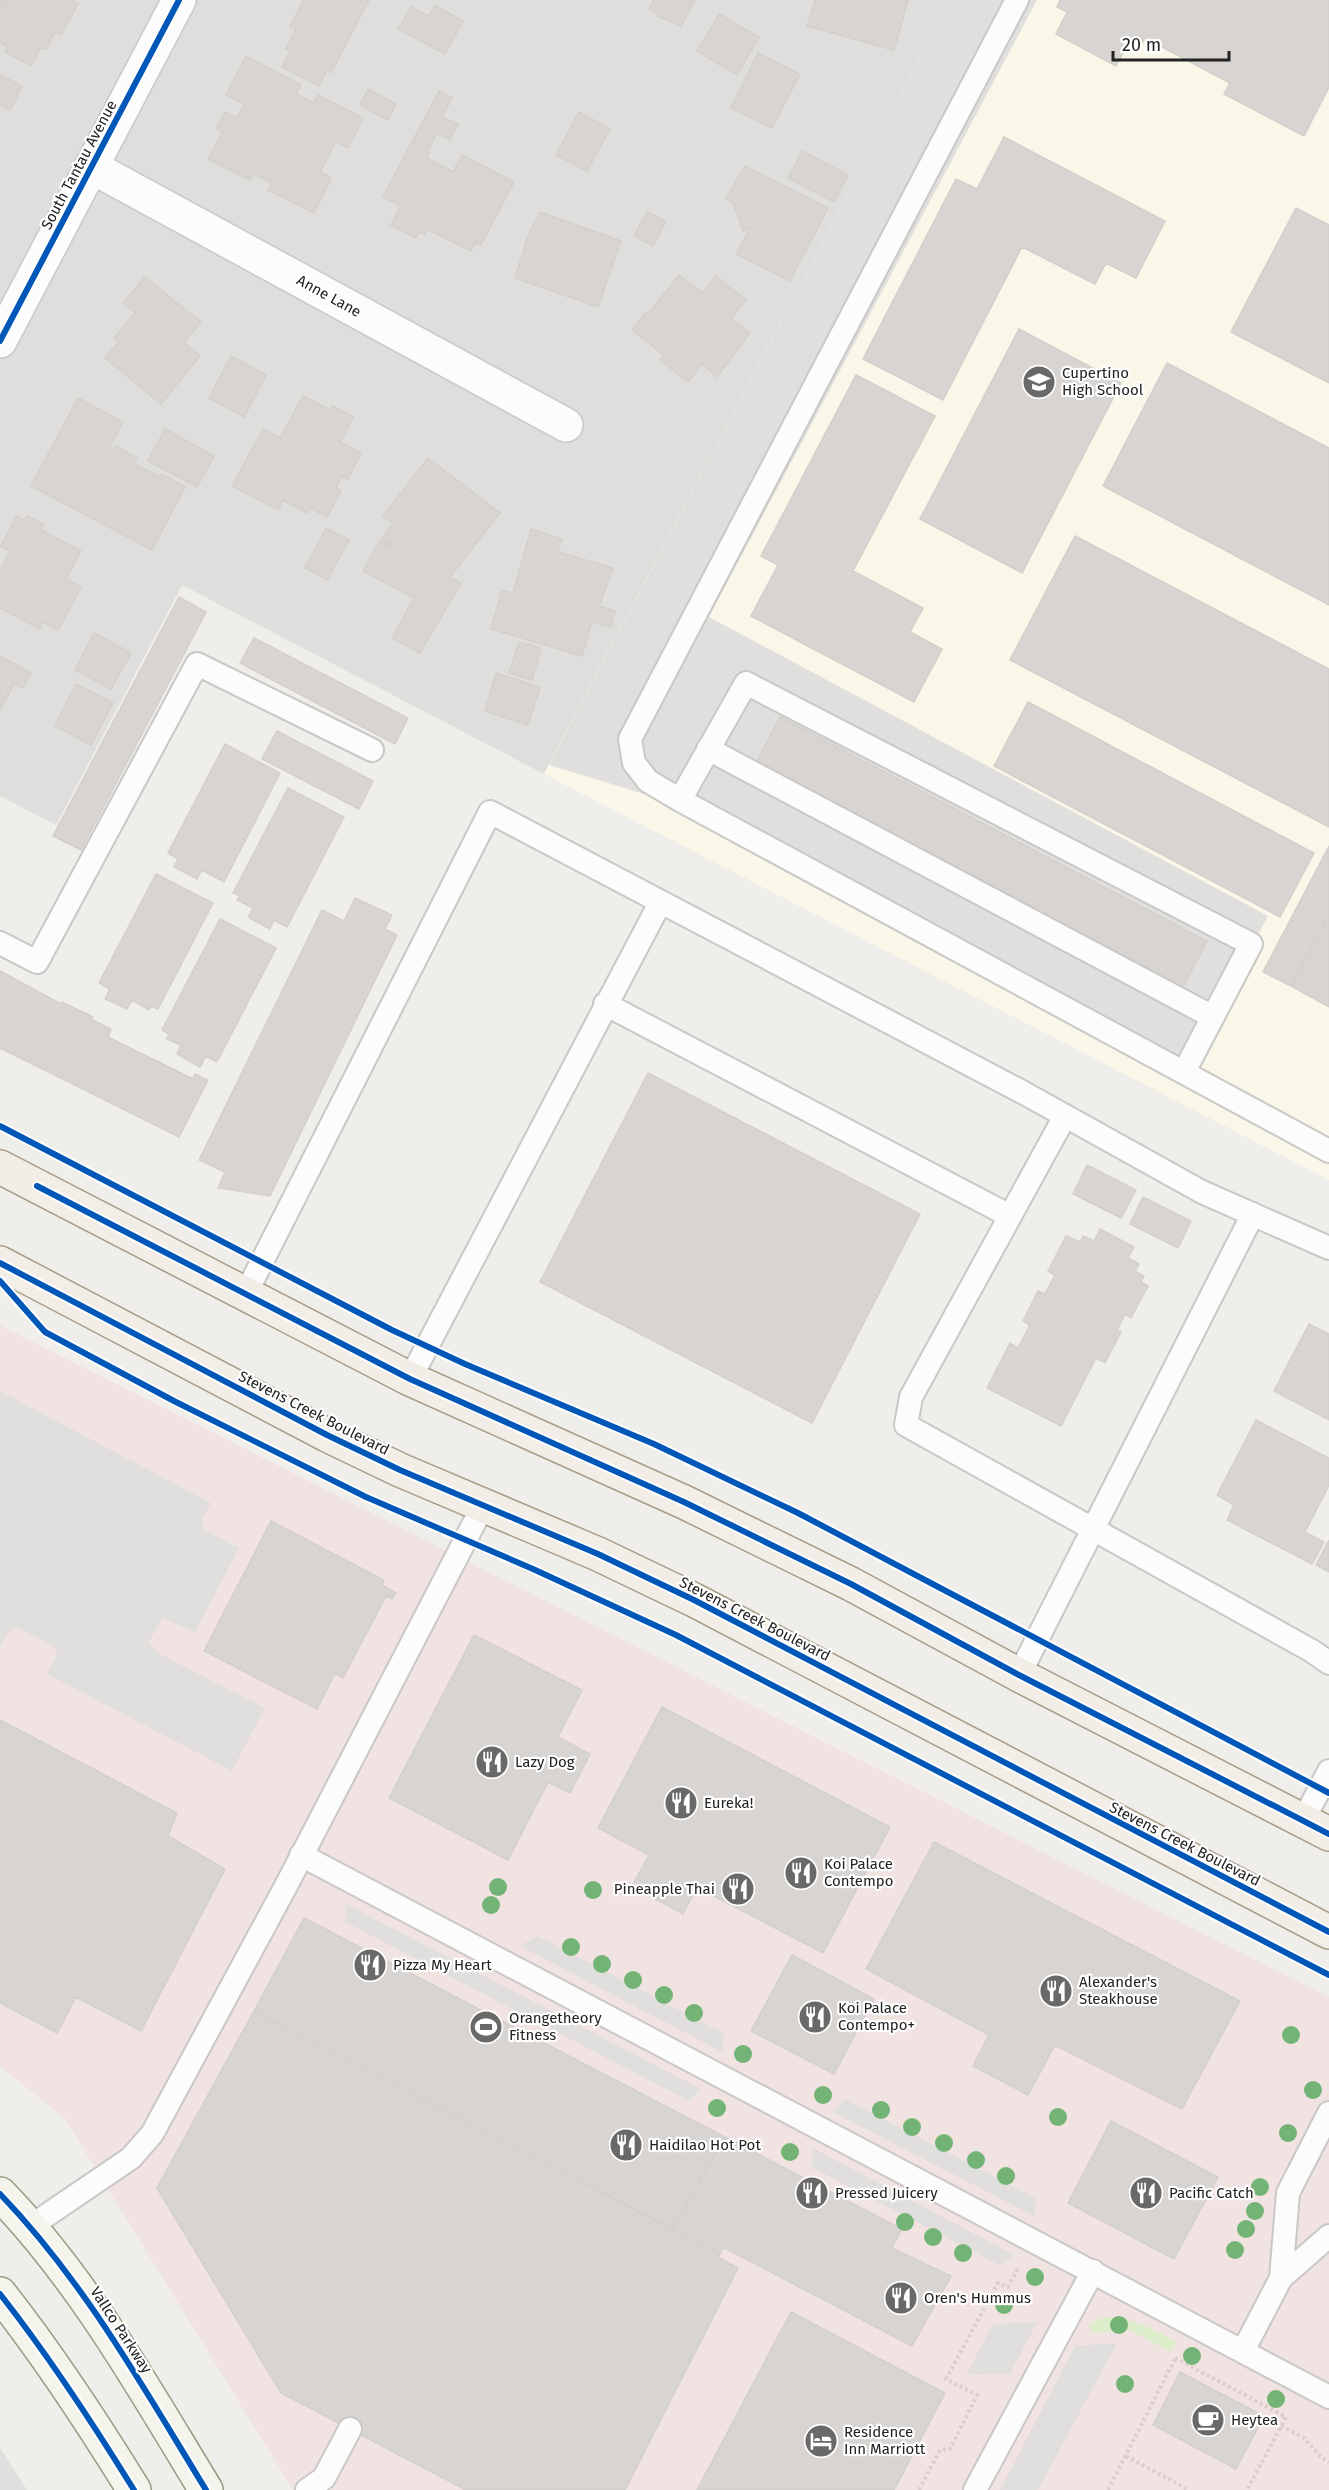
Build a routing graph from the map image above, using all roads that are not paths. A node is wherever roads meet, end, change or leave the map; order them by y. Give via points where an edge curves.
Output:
1 (178, 0) edge
2 (1017, 0) edge
3 (92, 167) junction
4 (0, 341) edge
5 (566, 425) dead end
6 (708, 749) junction
7 (372, 750) dead end
8 (680, 800) junction
9 (660, 903) junction
10 (0, 943) edge
11 (606, 1004) junction
12 (1213, 1017) junction
13 (1184, 1072) junction
14 (1065, 1116) junction
15 (1329, 1151) edge
16 (0, 1167) edge
17 (1253, 1214) junction
18 (1010, 1216) junction
19 (1329, 1248) edge
20 (0, 1263) edge
21 (245, 1295) junction
22 (410, 1378) junction
23 (483, 1506) junction
24 (1093, 1530) junction
25 (1329, 1663) edge
26 (1019, 1675) junction
27 (1329, 1772) edge
28 (1316, 1828) edge
29 (302, 1855) junction
30 (1329, 1932) edge
31 (1329, 2113) edge
32 (0, 2194) edge
33 (31, 2226) junction
34 (1329, 2236) edge
35 (1093, 2271) junction
36 (1281, 2278) junction
37 (0, 2294) edge
38 (1243, 2351) junction
39 (1329, 2397) edge
40 (350, 2429) dead end
41 (134, 2490) edge
42 (206, 2490) edge
43 (308, 2490) edge
44 (975, 2490) edge

1 - 3 street, South Tantau Avenue
2 - 8 lane via 630,739 634,763 648,781
3 - 4 street, South Tantau Avenue
3 - 5 street, Anne Lane
6 - 8 lane
6 - 12 lane
6 - 12 lane via 746,683 1251,944
7 - 10 lane via 197,664 38,962
8 - 13 lane
9 - 11 lane
9 - 14 lane
9 - 21 lane via 490,812
11 - 18 lane
11 - 22 lane
12 - 13 lane
13 - 15 lane
14 - 17 lane via 1202,1192
14 - 18 lane
16 - 21 main road
17 - 19 lane
17 - 24 lane
18 - 24 lane via 911,1397 906,1425
20 - 23 main road, Stevens Creek Boulevard via 284,1413
21 - 22 main road
22 - 26 main road via 695,1507
23 - 29 lane
23 - 30 main road, Stevens Creek Boulevard via 694,1600
24 - 25 lane
24 - 26 lane
26 - 28 main road
27 - 28 lane
29 - 33 lane via 152,2134 131,2158
29 - 35 lane
31 - 36 lane via 1288,2193
32 - 33 main road, Vallco Parkway
33 - 42 main road, Vallco Parkway via 76,2283
34 - 36 lane
35 - 38 lane
35 - 44 lane
36 - 38 lane
37 - 41 main road via 46,2353
38 - 39 lane
40 - 43 lane via 324,2478

